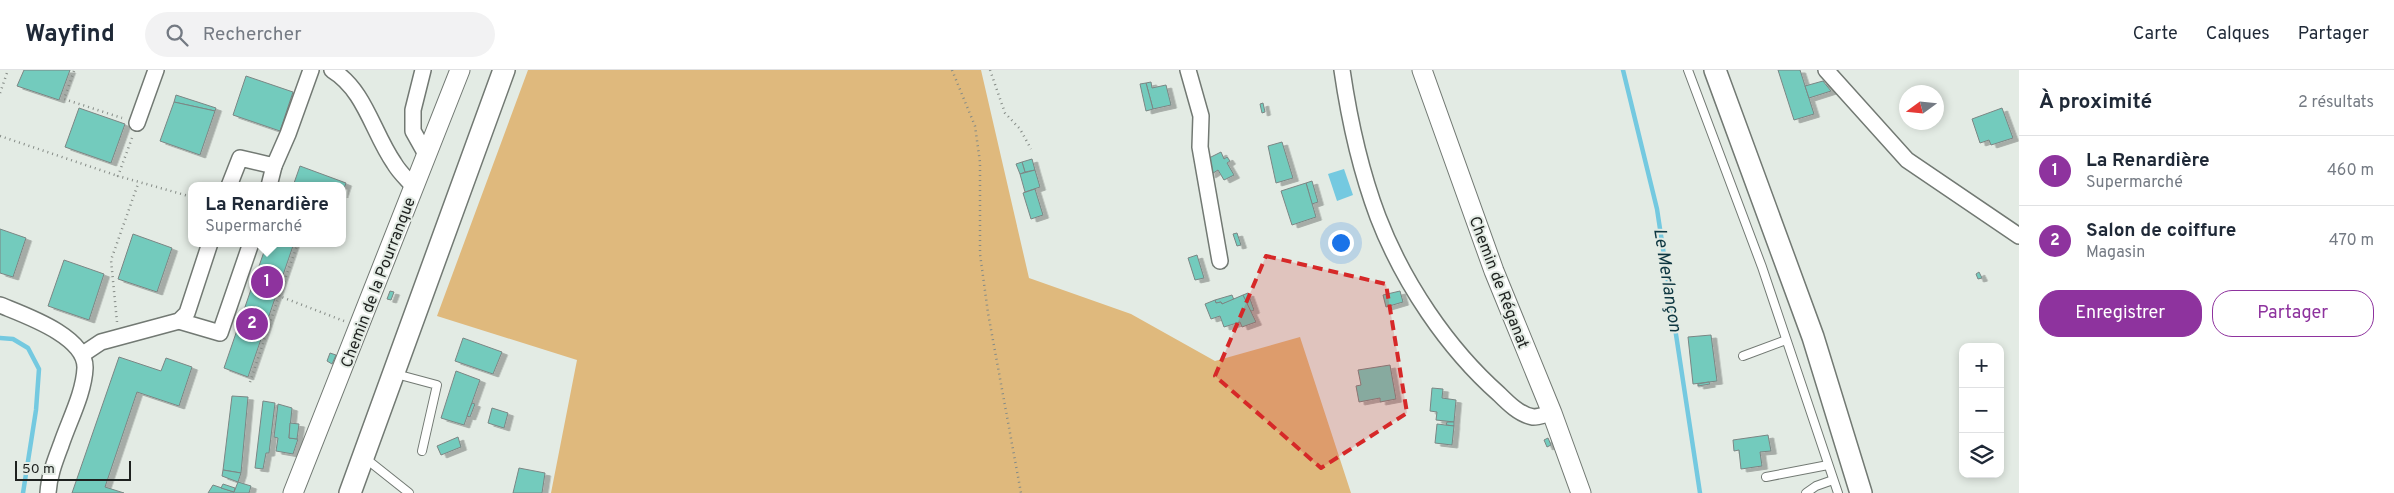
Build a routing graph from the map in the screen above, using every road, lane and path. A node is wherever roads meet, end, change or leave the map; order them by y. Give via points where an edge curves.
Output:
1 (8, 70) edge
2 (74, 70) edge
3 (156, 70) edge
4 (311, 70) edge
5 (332, 70) edge
6 (423, 70) edge
7 (460, 70) edge
8 (504, 70) edge
9 (952, 70) edge
10 (990, 70) edge
11 (1188, 70) edge
12 (1342, 70) edge
13 (1422, 70) edge
14 (1688, 70) edge
15 (1715, 70) edge
16 (1826, 70) edge
17 (0, 93) edge
18 (137, 124) junction
19 (0, 136) edge
20 (1031, 149) dead end
21 (426, 156) junction
22 (274, 166) junction
23 (118, 176) junction
24 (231, 182) edge
25 (270, 182) edge
26 (138, 184) junction
27 (414, 187) junction
28 (188, 196) edge
29 (2019, 236) edge
30 (209, 247) edge
31 (249, 247) edge
32 (297, 247) edge
33 (1220, 261) dead end
34 (279, 296) junction
35 (0, 304) edge
36 (179, 321) junction
37 (360, 326) junction
38 (119, 336) junction
39 (1786, 340) junction
40 (83, 354) junction
41 (1743, 356) dead end
42 (394, 374) junction
43 (250, 382) dead end
44 (1552, 413) junction
45 (422, 451) dead end
46 (364, 457) junction
47 (1828, 465) junction
48 (1766, 477) dead end
49 (1833, 480) junction
50 (48, 493) edge
51 (293, 493) edge
52 (350, 493) edge
53 (409, 493) edge
54 (1021, 493) edge
55 (1581, 493) edge
56 (1806, 493) edge
57 (1838, 493) edge
58 (1861, 493) edge

1 - 17 path
2 - 18 path via 64,98
3 - 18 street
4 - 22 street
5 - 27 street via 344,77 393,163
6 - 21 street via 412,110 413,131
7 - 21 street, Chemin de la Pourranque
8 - 42 main road
9 - 54 path via 975,126 980,162 980,254
10 - 20 path via 1006,113
11 - 33 street via 1201,116 1200,147
12 - 44 street via 1348,113 1378,216 1425,307 1484,381 1515,409 1533,416
13 - 44 street, Chemin de Réganat via 1494,271
14 - 39 lane
15 - 58 main road via 1813,337
16 - 29 street via 1907,160
18 - 23 path
19 - 23 path
21 - 27 street, Chemin de la Pourranque
22 - 24 street via 240,158
22 - 25 street
23 - 26 path
26 - 28 path
26 - 38 path via 111,260
27 - 37 street, Chemin de la Pourranque
30 - 36 street via 187,313
31 - 36 street via 220,333
32 - 34 path
34 - 37 path
34 - 43 path
35 - 40 street via 71,340
36 - 38 street
37 - 51 street, Chemin de la Pourranque
38 - 40 street via 101,342
39 - 41 lane
39 - 47 lane
40 - 50 street via 85,368 80,390 51,472
42 - 45 lane via 437,385
42 - 46 main road
44 - 55 street, Chemin de Réganat
46 - 52 main road
46 - 53 lane
47 - 48 lane
47 - 49 lane
49 - 56 lane
49 - 57 lane

